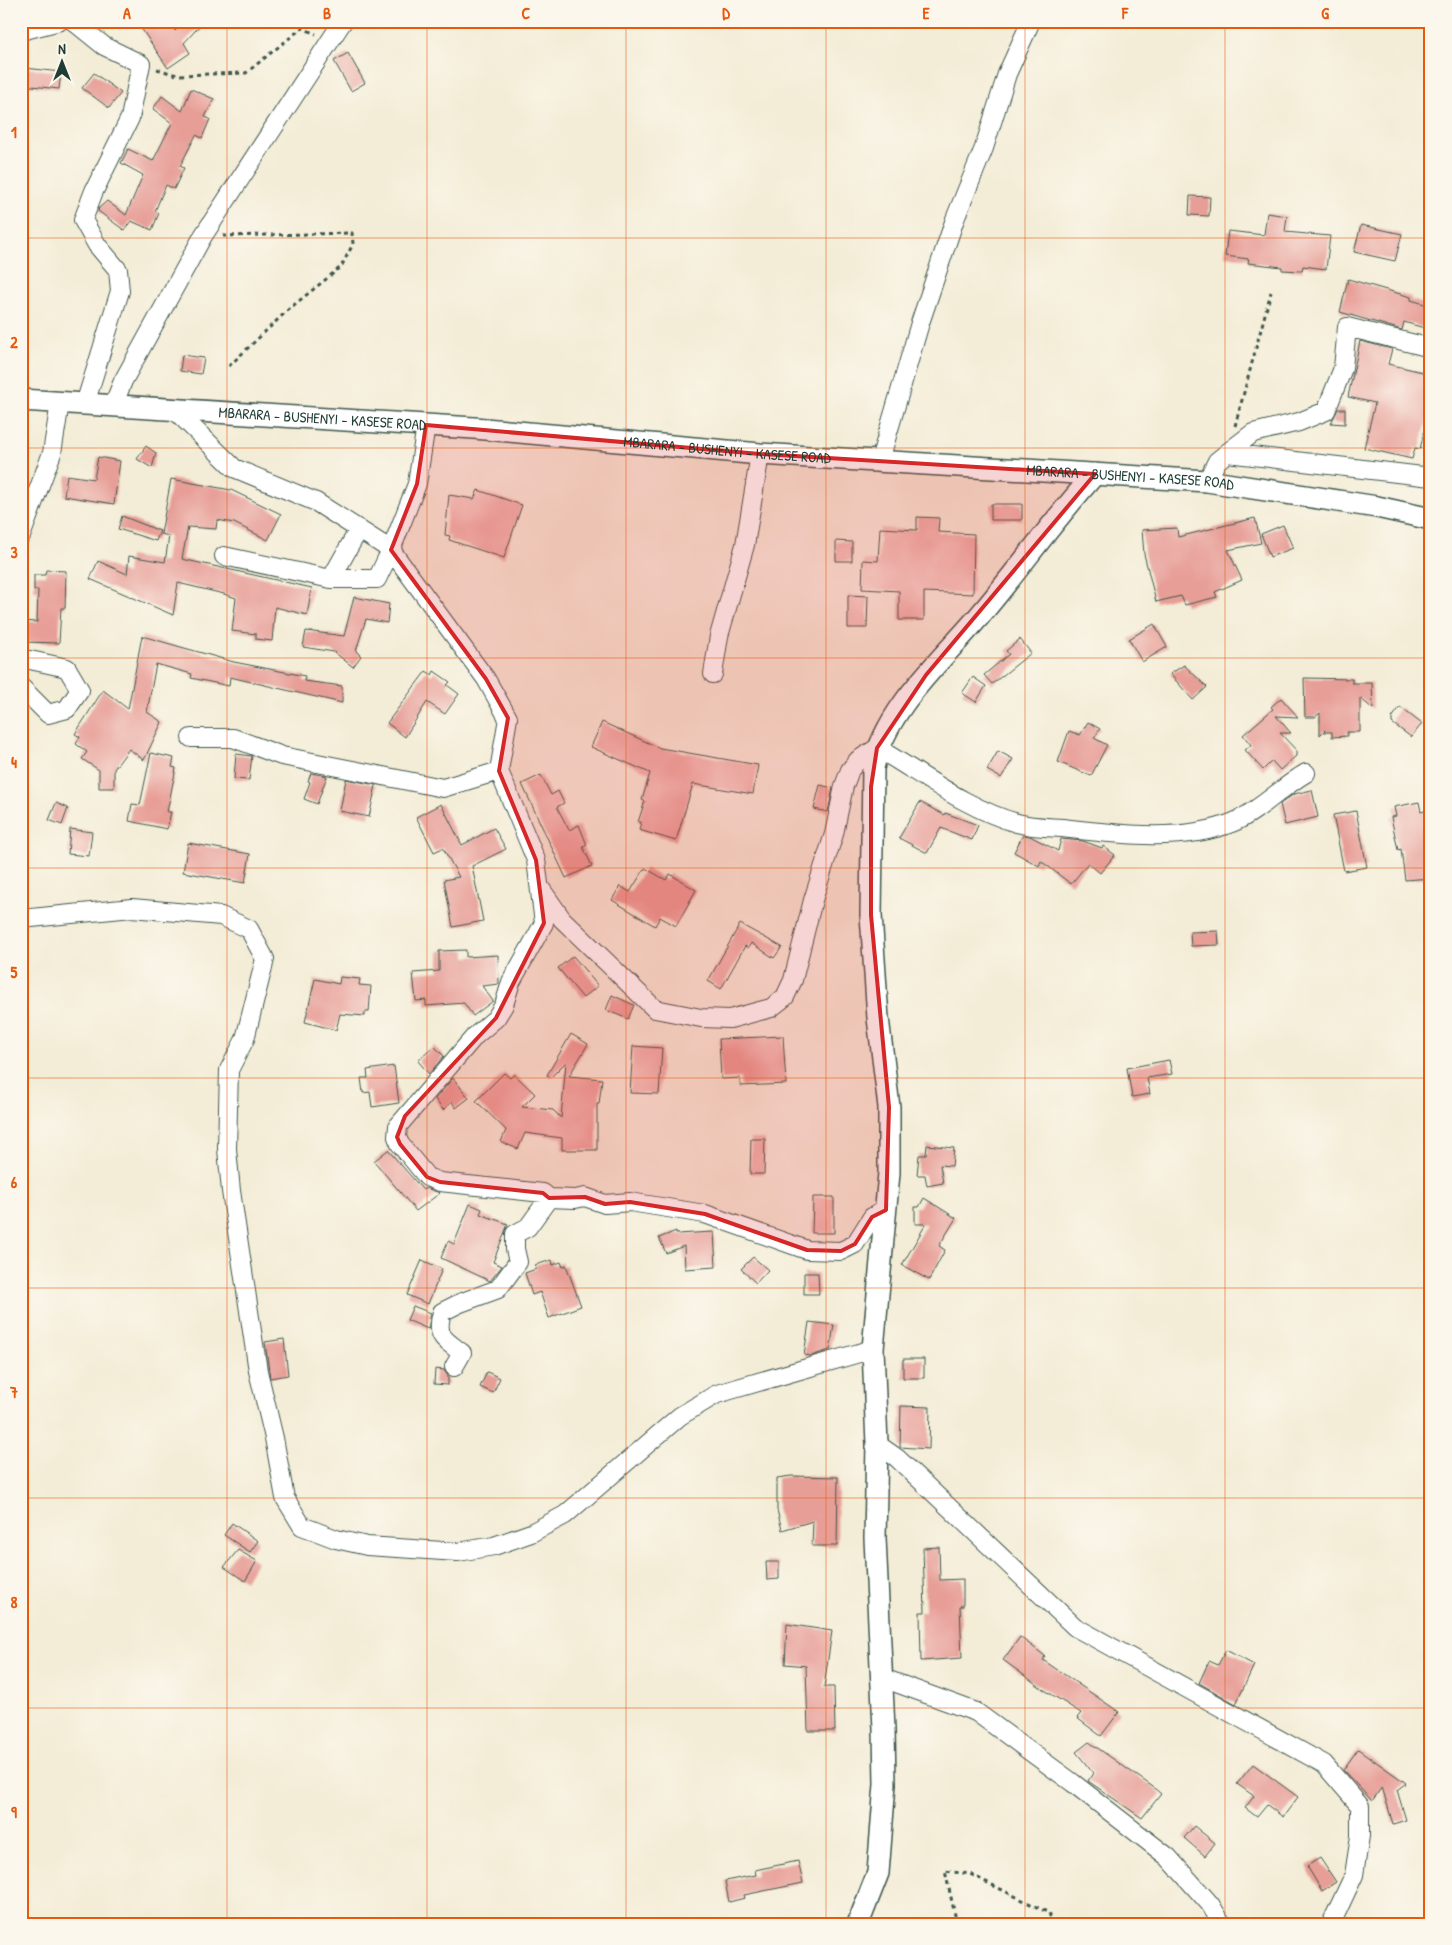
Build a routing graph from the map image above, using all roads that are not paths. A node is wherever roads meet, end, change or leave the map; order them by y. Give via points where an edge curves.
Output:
1 (60, 21) edge
2 (73, 21) edge
3 (343, 21) edge
4 (1031, 21) edge
5 (21, 31) edge
6 (1431, 348) edge
7 (21, 400) edge
8 (60, 402) junction
9 (85, 404) junction
10 (113, 406) junction
11 (176, 411) junction
12 (426, 425) junction
13 (1227, 453) junction
14 (760, 454) junction
15 (880, 460) junction
16 (1095, 474) junction
17 (1431, 477) edge
18 (1207, 481) junction
19 (1431, 519) edge
20 (359, 530) junction
21 (21, 536) edge
22 (391, 550) junction
23 (224, 556) dead end
24 (331, 578) junction
25 (21, 660) edge
26 (713, 674) dead end
27 (21, 687) edge
28 (191, 738) dead end
29 (877, 748) junction
30 (499, 771) junction
31 (1306, 773) dead end
32 (540, 886) junction
33 (21, 919) edge
34 (549, 1198) junction
35 (886, 1210) junction
36 (873, 1349) junction
37 (454, 1366) dead end
38 (877, 1444) junction
39 (880, 1677) junction
40 (858, 1924) edge
41 (1222, 1924) edge
42 (1331, 1924) edge

1 - 5 street
2 - 9 street via 104,46 141,64 130,118 83,220 97,245 118,270 120,292
3 - 10 street via 203,236 123,381
4 - 15 street via 1007,74 984,148 952,229 920,323
6 - 13 street via 1347,327 1343,368 1326,411 1299,422 1253,433
7 - 8 main road, MBARARA - BUSHENYI - KASESE ROAD
8 - 9 main road, MBARARA - BUSHENYI - KASESE ROAD
8 - 21 street via 52,453
9 - 10 main road, MBARARA - BUSHENYI - KASESE ROAD
10 - 11 main road, MBARARA - BUSHENYI - KASESE ROAD
11 - 12 main road, MBARARA - BUSHENYI - KASESE ROAD
11 - 20 street via 234,468 316,502
12 - 14 main road, MBARARA - BUSHENYI - KASESE ROAD
12 - 22 street via 417,484
13 - 17 street
13 - 18 street via 1217,461
14 - 15 main road, MBARARA - BUSHENYI - KASESE ROAD
14 - 26 street via 744,545 719,636
15 - 16 main road, MBARARA - BUSHENYI - KASESE ROAD
16 - 18 main road, MBARARA - BUSHENYI - KASESE ROAD
16 - 29 main road via 981,614 926,675
18 - 19 main road, MBARARA - BUSHENYI - KASESE ROAD
20 - 22 street
20 - 24 street
22 - 24 street via 377,578
22 - 30 street via 486,679 508,718
23 - 24 street
25 - 27 street via 67,668 80,690 67,709 48,714
28 - 30 street via 233,738 282,756 443,788
29 - 31 street via 970,804 1018,824 1116,834 1172,834 1236,822
29 - 32 street via 858,760 850,770 793,980 785,997 771,1008 730,1019 701,1018 655,1009 562,919
29 - 35 main road via 871,787 872,915 878,1018 889,1107
30 - 32 street via 536,860
32 - 34 street via 544,923 511,982 504,1005 496,1018 475,1036 404,1116 396,1137 420,1170 432,1180 544,1193
33 - 36 street via 132,908 221,916 249,929 265,959 245,1039 229,1070 227,1149 230,1191 258,1371 285,1498 302,1526 328,1537 367,1546 458,1552 494,1546 531,1533 565,1515 680,1416 717,1394
34 - 35 street via 585,1196 605,1204 630,1202 706,1214 807,1250 841,1251 855,1244 872,1217
34 - 37 street via 528,1227 515,1234 518,1262 498,1289 442,1312 438,1326 442,1338 462,1353
35 - 36 main road
36 - 38 main road
38 - 39 main road via 875,1538
38 - 42 street via 897,1458 1075,1627 1324,1764 1360,1806 1360,1836 1354,1875
39 - 40 main road via 885,1784 878,1873
39 - 41 street via 983,1717 1168,1857 1210,1904

